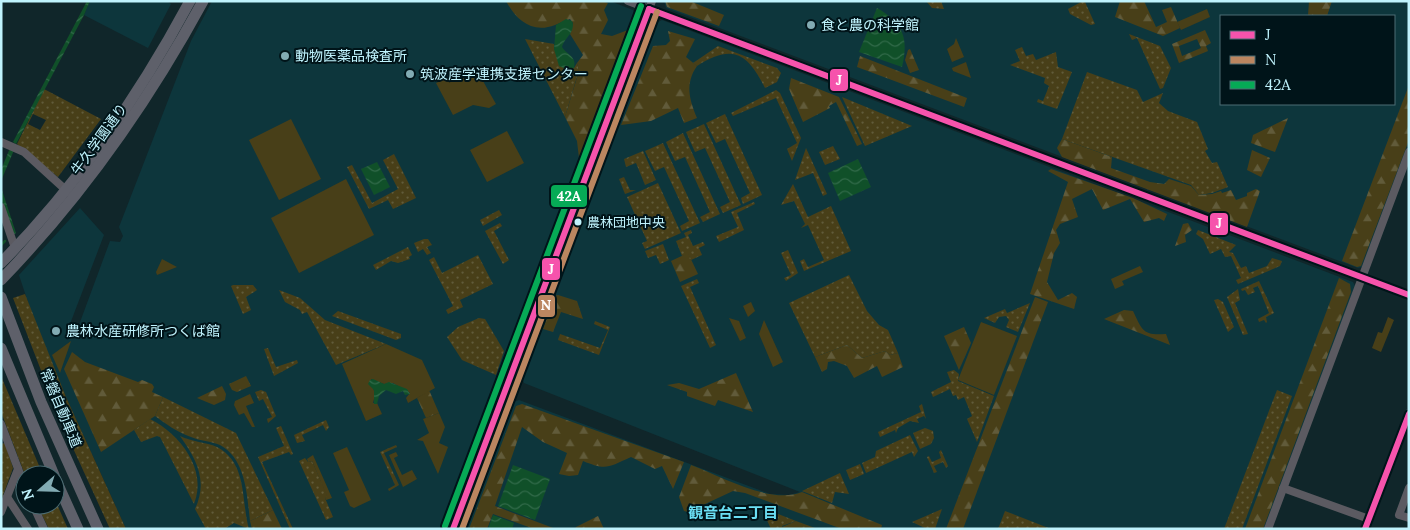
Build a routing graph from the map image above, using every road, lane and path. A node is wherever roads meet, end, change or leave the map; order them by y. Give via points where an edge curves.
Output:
1 (190, 1) edge
2 (203, 1) edge
3 (628, 1) edge
4 (651, 5) edge
5 (1, 142) edge
6 (1409, 152) edge
7 (66, 190) junction
8 (74, 200) junction
9 (1, 207) edge
10 (15, 248) junction
11 (2, 262) edge
12 (5, 276) edge
13 (1362, 278) junction
14 (1409, 295) edge
15 (1, 297) edge
16 (1, 348) edge
17 (1408, 418) edge
18 (1, 424) edge
19 (4, 440) edge
20 (16, 465) edge
21 (49, 465) edge
22 (15, 477) edge
23 (1283, 488) junction
24 (1409, 488) edge
25 (7, 497) junction
26 (65, 501) edge
27 (1, 512) edge
28 (38, 515) edge
29 (1409, 518) edge
30 (1369, 519) junction
31 (28, 529) edge
32 (44, 529) edge
33 (78, 529) edge
34 (98, 529) edge
35 (453, 529) edge
36 (1268, 529) edge
37 (1365, 529) edge

1 - 7 highway, 牛久学園通り via 133,98
2 - 8 highway, 牛久学園通り via 152,90
3 - 4 street
4 - 13 street
4 - 35 street
5 - 7 street via 24,152
6 - 13 street
7 - 8 street
7 - 10 highway, 牛久学園通り
8 - 12 highway, 牛久学園通り
9 - 10 street
10 - 11 highway, 牛久学園通り
13 - 14 street
13 - 23 street
15 - 34 highway, 常磐自動車道 via 41,402
16 - 21 highway
17 - 30 street
18 - 19 street
19 - 20 street
22 - 25 street
23 - 30 street
23 - 36 street
24 - 29 street via 1399,514
25 - 27 street
25 - 31 street
26 - 33 highway
28 - 32 street
30 - 37 street

